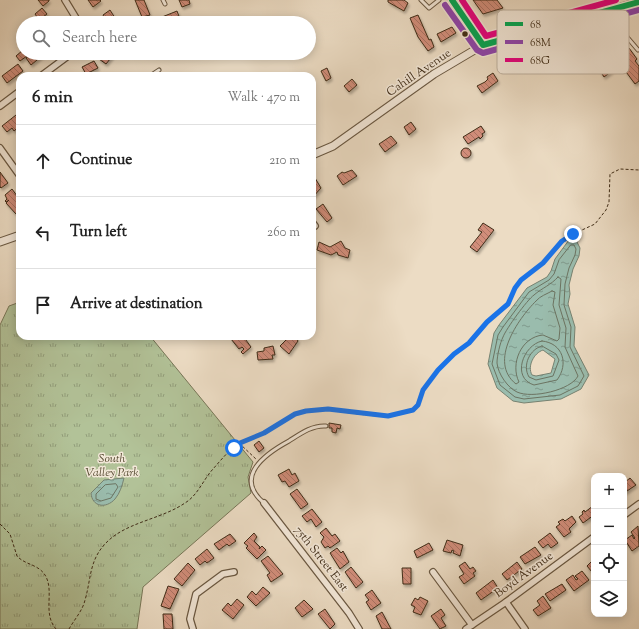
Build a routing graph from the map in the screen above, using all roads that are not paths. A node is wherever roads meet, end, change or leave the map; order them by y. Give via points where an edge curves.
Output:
1 (65, 0) edge
2 (421, 0) edge
3 (439, 0) edge
4 (452, 0) edge
5 (639, 2) edge
6 (616, 8) joint
7 (609, 10) edge
8 (75, 16) edge
9 (629, 39) edge
10 (497, 42) edge
11 (483, 46) junction
12 (638, 50) dead end
13 (63, 60) edge
14 (159, 70) dead end
15 (46, 72) edge
16 (156, 72) edge
17 (16, 94) edge
18 (0, 106) edge
19 (0, 148) edge
20 (316, 153) edge
21 (15, 168) edge
22 (16, 236) edge
23 (0, 242) edge
24 (326, 426) dead end
25 (264, 503) joint
26 (639, 504) edge
27 (627, 513) edge
28 (591, 539) edge
29 (234, 572) dead end
30 (433, 572) dead end
31 (506, 602) junction
32 (472, 625) junction
33 (193, 629) edge
34 (359, 629) edge
35 (466, 629) edge
36 (525, 629) edge

1 - 8 street
2 - 3 lane via 428,8
4 - 11 street
5 - 6 street, Cahill Avenue
6 - 7 street, Cahill Avenue
9 - 12 lane
10 - 11 street, Cahill Avenue
11 - 20 street, Cahill Avenue via 434,74 332,146
13 - 15 street
14 - 16 lane
17 - 18 street
19 - 21 street
22 - 23 street
24 - 25 lane via 308,430 271,451 258,462 251,483 256,495
25 - 34 street, 75th Street East
26 - 27 street
28 - 31 street, Boyd Avenue
29 - 33 street via 223,574 196,594 190,619
30 - 32 street
31 - 32 street, Boyd Avenue
31 - 36 street
32 - 35 street, Boyd Avenue

